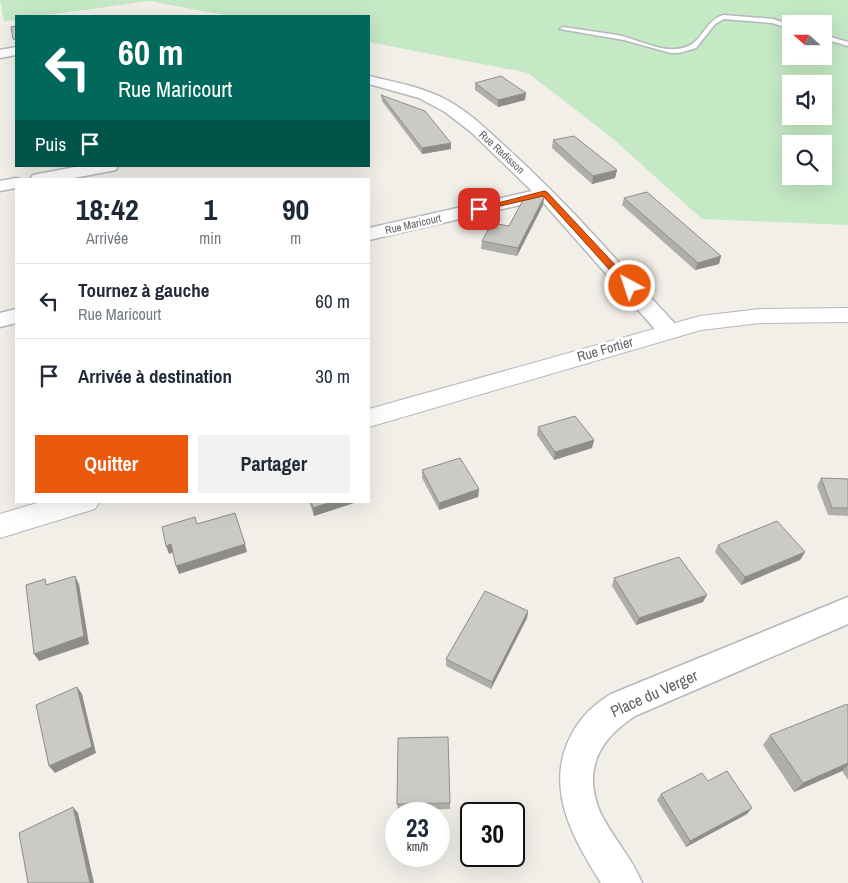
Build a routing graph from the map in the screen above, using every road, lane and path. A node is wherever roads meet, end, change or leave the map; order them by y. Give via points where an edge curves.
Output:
1 (782, 24) edge
2 (563, 29) dead end
3 (832, 39) edge
4 (848, 44) edge
5 (15, 51) edge
6 (0, 54) edge
7 (370, 80) edge
8 (103, 167) edge
9 (44, 178) edge
10 (15, 183) edge
11 (0, 186) edge
12 (544, 194) junction
13 (370, 234) edge
14 (848, 315) edge
15 (15, 316) edge
16 (0, 320) edge
17 (669, 331) junction
18 (370, 418) edge
19 (78, 503) edge
20 (0, 526) edge
21 (848, 610) edge
22 (623, 883) edge

1 - 2 lane via 723,17 712,23 699,43 687,50 673,51 618,37
3 - 4 lane
5 - 6 street
7 - 12 street, Rue Radisson via 420,94 452,109
8 - 9 street
10 - 11 street
12 - 13 street, Rue Maricourt
12 - 17 street, Rue Radisson
14 - 17 street, Rue Fortier via 733,318
15 - 16 street
17 - 18 street, Rue Fortier
19 - 20 street
21 - 22 street, Place du Verger via 622,705 595,725 582,745 579,757 578,796 588,824

